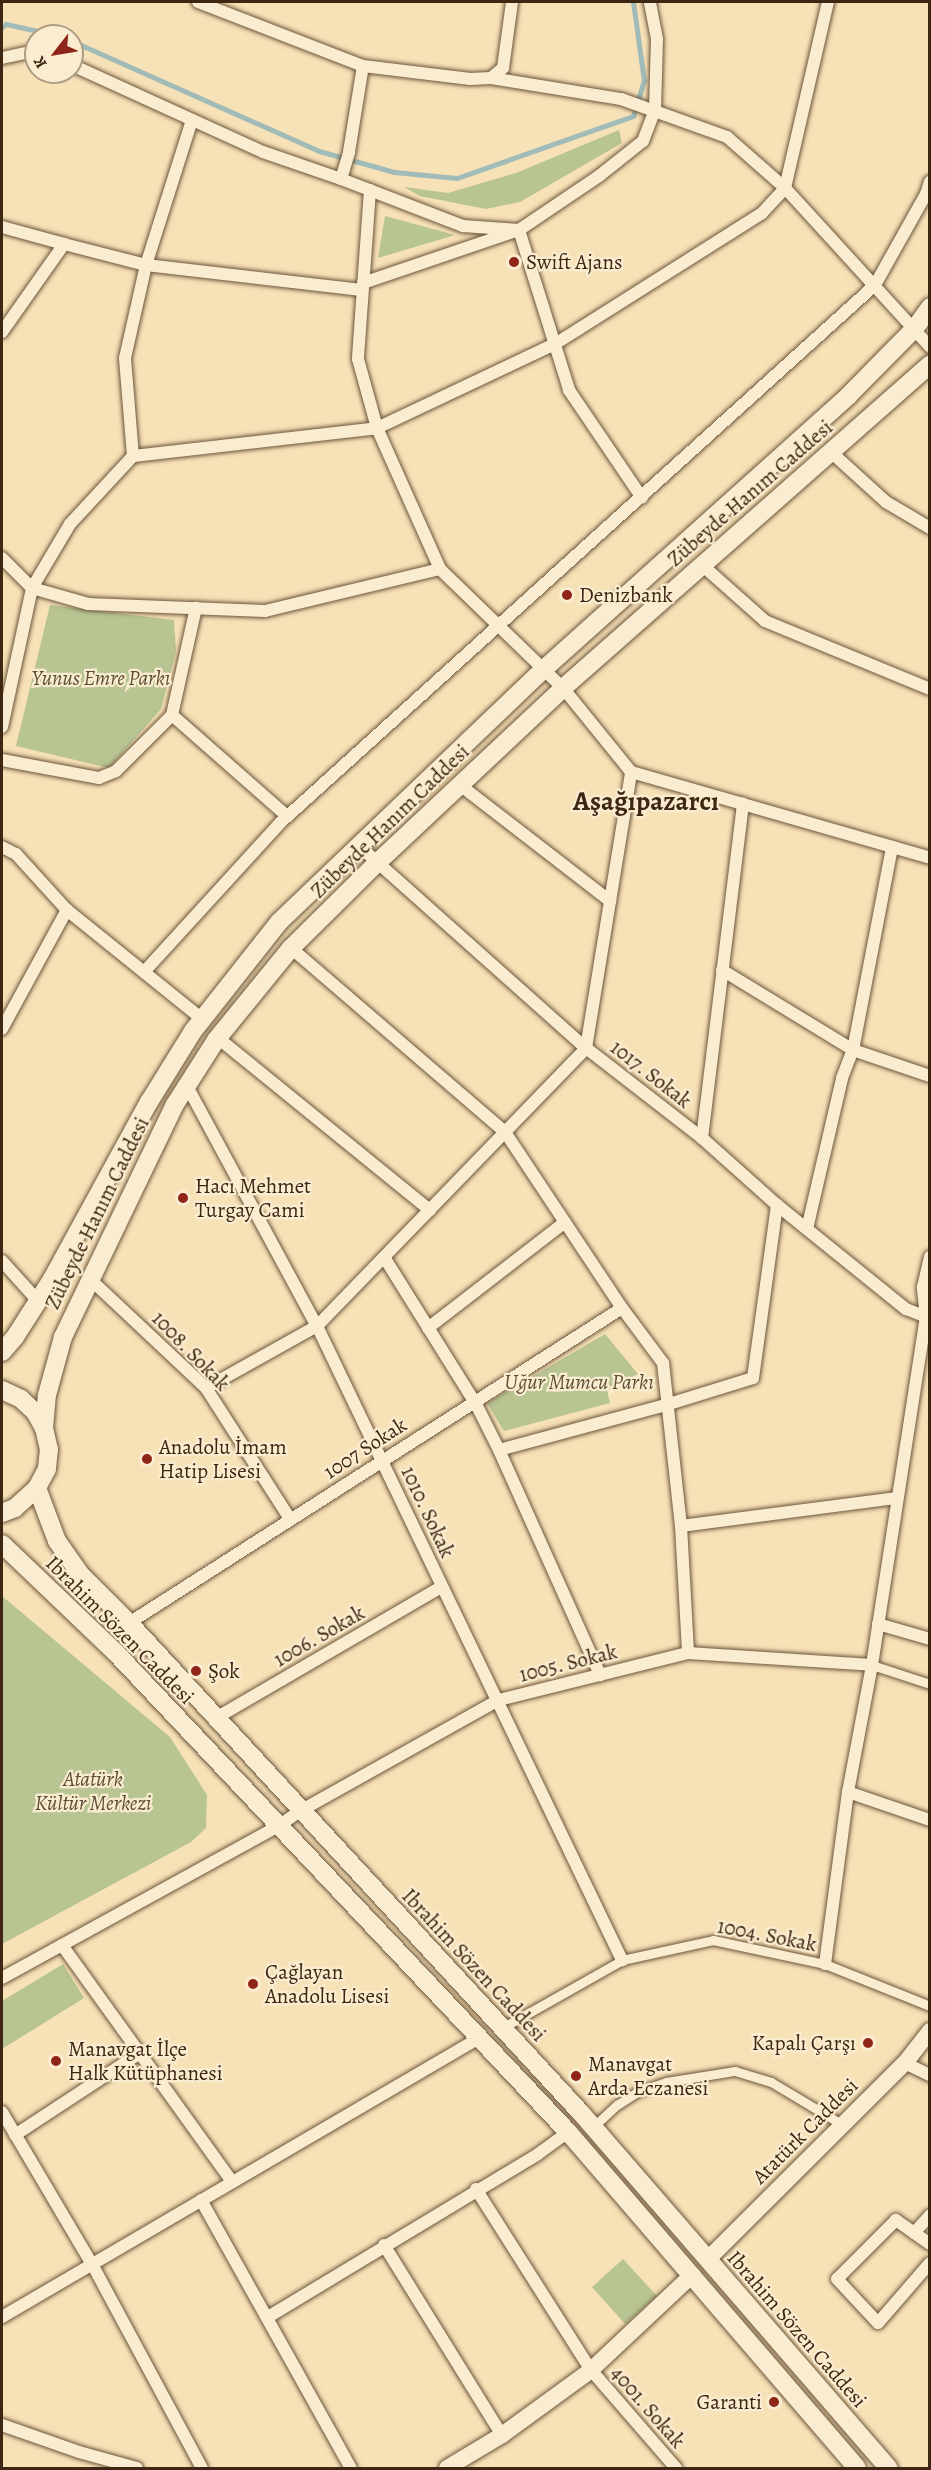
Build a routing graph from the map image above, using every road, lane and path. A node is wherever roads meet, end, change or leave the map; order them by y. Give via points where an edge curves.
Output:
1 (198, 2) edge
2 (512, 2) edge
3 (650, 2) edge
4 (828, 2) edge
5 (24, 53) edge
6 (2, 58) edge
7 (363, 66) junction
8 (84, 70) edge
9 (491, 78) junction
10 (654, 110) junction
11 (192, 120) junction
12 (342, 174) junction
13 (930, 182) edge
14 (785, 188) junction
15 (370, 190) junction
16 (2, 227) edge
17 (519, 230) junction
18 (64, 244) junction
19 (146, 264) junction
20 (875, 285) junction
21 (362, 286) junction
22 (930, 307) edge
23 (915, 328) junction
24 (2, 332) edge
25 (555, 344) junction
26 (930, 347) edge
27 (930, 365) edge
28 (377, 428) junction
29 (831, 452) junction
30 (134, 456) junction
31 (642, 498) junction
32 (930, 528) edge
33 (2, 558) edge
34 (702, 565) junction
35 (440, 569) junction
36 (32, 588) junction
37 (196, 608) junction
38 (498, 624) junction
39 (544, 669) junction
40 (563, 688) junction
41 (930, 689) edge
42 (172, 715) junction
43 (2, 724) edge
44 (2, 759) edge
45 (631, 772) junction
46 (460, 785) junction
47 (743, 802) junction
48 (287, 816) junction
49 (358, 845) junction
50 (892, 847) junction
51 (2, 848) edge
52 (930, 858) edge
53 (378, 862) junction
54 (610, 901) junction
55 (67, 910) junction
56 (291, 948) junction
57 (722, 970) junction
58 (144, 972) junction
59 (202, 1019) junction
60 (2, 1029) edge
61 (218, 1038) junction
62 (586, 1048) junction
63 (853, 1050) junction
64 (930, 1076) edge
65 (187, 1086) junction
66 (505, 1132) junction
67 (702, 1138) junction
68 (777, 1205) junction
69 (430, 1210) junction
70 (565, 1222) junction
71 (807, 1229) junction
72 (384, 1257) junction
73 (930, 1257) edge
74 (2, 1261) edge
75 (91, 1280) junction
76 (38, 1301) junction
77 (622, 1308) junction
78 (928, 1318) edge
79 (317, 1326) junction
80 (428, 1328) junction
81 (2, 1352) edge
82 (206, 1388) junction
83 (2, 1390) edge
84 (474, 1402) junction
85 (669, 1404) junction
86 (44, 1428) junction
87 (499, 1450) junction
88 (382, 1460) junction
89 (38, 1488) junction
90 (897, 1498) junction
91 (2, 1513) edge
92 (290, 1519) junction
93 (681, 1526) junction
94 (2, 1544) edge
95 (441, 1587) junction
96 (129, 1623) junction
97 (878, 1624) junction
98 (930, 1639) edge
99 (688, 1653) junction
100 (872, 1665) junction
101 (600, 1675) junction
102 (930, 1684) edge
103 (499, 1701) junction
104 (216, 1718) junction
105 (848, 1792) junction
106 (300, 1811) junction
107 (930, 1820) edge
108 (279, 1826) junction
109 (62, 1945) junction
110 (622, 1960) junction
111 (825, 1964) junction
112 (2, 1978) edge
113 (930, 2007) edge
114 (502, 2028) junction
115 (930, 2031) edge
116 (479, 2038) junction
117 (140, 2053) junction
118 (905, 2063) junction
119 (930, 2075) edge
120 (2, 2112) edge
121 (843, 2125) junction
122 (593, 2127) junction
123 (568, 2132) junction
124 (15, 2135) junction
125 (232, 2182) junction
126 (476, 2189) junction
127 (201, 2200) junction
128 (930, 2215) edge
129 (914, 2233) junction
130 (930, 2244) edge
131 (384, 2245) junction
132 (708, 2259) junction
133 (930, 2263) edge
134 (92, 2264) junction
135 (692, 2275) junction
136 (268, 2317) junction
137 (2, 2318) edge
138 (591, 2370) junction
139 (2, 2425) edge
140 (502, 2435) junction
141 (202, 2468) edge
142 (137, 2469) edge
143 (351, 2469) edge
144 (447, 2469) edge
145 (676, 2469) edge
146 (857, 2469) edge
147 (889, 2469) edge

1 - 7 street
2 - 9 street via 503,68
3 - 10 street via 657,39
4 - 14 street
5 - 6 street
7 - 9 street
7 - 12 street
8 - 11 street
9 - 10 street via 621,99
10 - 14 street via 728,137
10 - 17 street via 643,141
11 - 12 street via 262,152
11 - 19 street
12 - 15 street
13 - 20 street
14 - 20 street
14 - 25 street via 762,213
15 - 17 street via 463,226
15 - 21 street
16 - 18 street
17 - 21 street
17 - 25 street
18 - 19 street
18 - 24 street
19 - 21 street
19 - 30 street via 125,358
20 - 23 street
20 - 31 street
21 - 28 street via 358,359
22 - 23 main road, Zübeyde Hanım Caddesi
23 - 26 street
23 - 39 main road, Zübeyde Hanım Caddesi via 848,396
25 - 28 street
25 - 31 street via 569,390
27 - 29 main road, Zübeyde Hanım Caddesi
28 - 30 street
28 - 35 street
29 - 32 street via 885,502
29 - 34 main road, Zübeyde Hanım Caddesi
30 - 36 street via 70,524
31 - 38 street
33 - 36 street
34 - 40 main road, Zübeyde Hanım Caddesi
34 - 41 street via 765,621
35 - 37 street via 265,611
35 - 38 street
36 - 37 street via 88,604
36 - 43 street
37 - 42 street
38 - 39 street
38 - 48 street
39 - 40 street
39 - 49 main road, Zübeyde Hanım Caddesi
40 - 45 street
40 - 46 main road, Zübeyde Hanım Caddesi
42 - 44 street via 116,771 99,778
42 - 48 street
45 - 47 street
45 - 54 street
46 - 53 main road, Zübeyde Hanım Caddesi
46 - 54 street
47 - 50 street
47 - 57 street
48 - 58 street
49 - 53 street, 1017. Sokak
49 - 59 main road, Zübeyde Hanım Caddesi via 279,922
50 - 52 street
50 - 63 street
51 - 55 street via 16,854
53 - 56 main road, Zübeyde Hanım Caddesi
53 - 62 street, 1017. Sokak
54 - 62 street
55 - 58 street
55 - 60 street
56 - 61 main road, Zübeyde Hanım Caddesi
56 - 66 street
57 - 63 street
57 - 67 street
58 - 59 street
59 - 76 main road, Zübeyde Hanım Caddesi via 149,1102
61 - 65 main road, Zübeyde Hanım Caddesi
61 - 69 street
62 - 66 street
62 - 67 street, 1017. Sokak
63 - 64 street
63 - 71 street via 842,1078
65 - 75 main road, Zübeyde Hanım Caddesi
65 - 79 street, 1010. Sokak
66 - 69 street
66 - 70 street
67 - 68 street, 1017. Sokak
68 - 71 street, 1017. Sokak
68 - 85 street via 753,1378
69 - 72 street
70 - 77 street
70 - 80 street
71 - 78 street, 1017. Sokak via 906,1309
72 - 79 street
72 - 80 street
73 - 78 street via 923,1287
74 - 76 street
75 - 82 street, 1008. Sokak
75 - 86 main road, Zübeyde Hanım Caddesi via 63,1337 47,1395
76 - 81 main road, Zübeyde Hanım Caddesi
77 - 84 street, 1007 Sokak
77 - 85 street via 663,1363
78 - 90 street
79 - 82 street
79 - 88 street, 1010. Sokak
80 - 84 street
82 - 92 street, 1008. Sokak
83 - 86 main road via 21,1399
84 - 87 street
84 - 88 street, 1007 Sokak
85 - 87 street
85 - 93 street
86 - 89 main road, Zübeyde Hanım Caddesi via 49,1449
87 - 101 street
88 - 92 street, 1007 Sokak
88 - 95 street, 1010. Sokak
89 - 91 main road via 15,1508
89 - 96 main road, Ibrahim Sözen Caddesi via 57,1541 81,1575
90 - 93 street
90 - 97 street
92 - 96 street, 1007 Sokak
93 - 99 street
94 - 108 main road, Ibrahim Sözen Caddesi via 116,1653
95 - 103 street, 1010. Sokak
95 - 104 street, 1006. Sokak
96 - 104 main road, Ibrahim Sözen Caddesi
97 - 98 street
97 - 100 street
99 - 100 street, 1005. Sokak
99 - 101 street, 1005. Sokak
100 - 102 street
100 - 105 street
101 - 103 street, 1005. Sokak
103 - 106 street, 1005. Sokak
103 - 110 street, 1010. Sokak
104 - 106 main road, Ibrahim Sözen Caddesi
105 - 107 street
105 - 111 street
106 - 108 street, 1005. Sokak
106 - 114 main road, Ibrahim Sözen Caddesi
108 - 109 street, 1005. Sokak
108 - 116 main road, Ibrahim Sözen Caddesi
109 - 112 street, 1005. Sokak
109 - 117 street
110 - 111 street, 1004. Sokak via 713,1940
110 - 114 street, 1004. Sokak
111 - 113 street, 1004. Sokak
114 - 122 main road, Ibrahim Sözen Caddesi
115 - 118 street, Atatürk Caddesi
116 - 123 main road, Ibrahim Sözen Caddesi
116 - 125 street
117 - 124 street
117 - 125 street
118 - 119 street
118 - 121 street, Atatürk Caddesi
120 - 124 street
121 - 122 street via 771,2082 735,2072 675,2080 637,2092
121 - 132 street, Atatürk Caddesi
122 - 132 main road, Ibrahim Sözen Caddesi
123 - 126 street
123 - 135 main road, Ibrahim Sözen Caddesi
124 - 134 street
125 - 127 street
126 - 131 street
126 - 138 street, 4001. Sokak
127 - 134 street
127 - 136 street
128 - 129 street
129 - 130 street
129 - 133 street via 896,2220 837,2279 878,2324
131 - 136 street
131 - 140 street
132 - 147 main road, Ibrahim Sözen Caddesi
134 - 137 street
134 - 141 street
135 - 138 street
135 - 146 main road, Ibrahim Sözen Caddesi
136 - 143 street
138 - 140 street
138 - 145 street, 4001. Sokak
139 - 142 street
140 - 144 street

